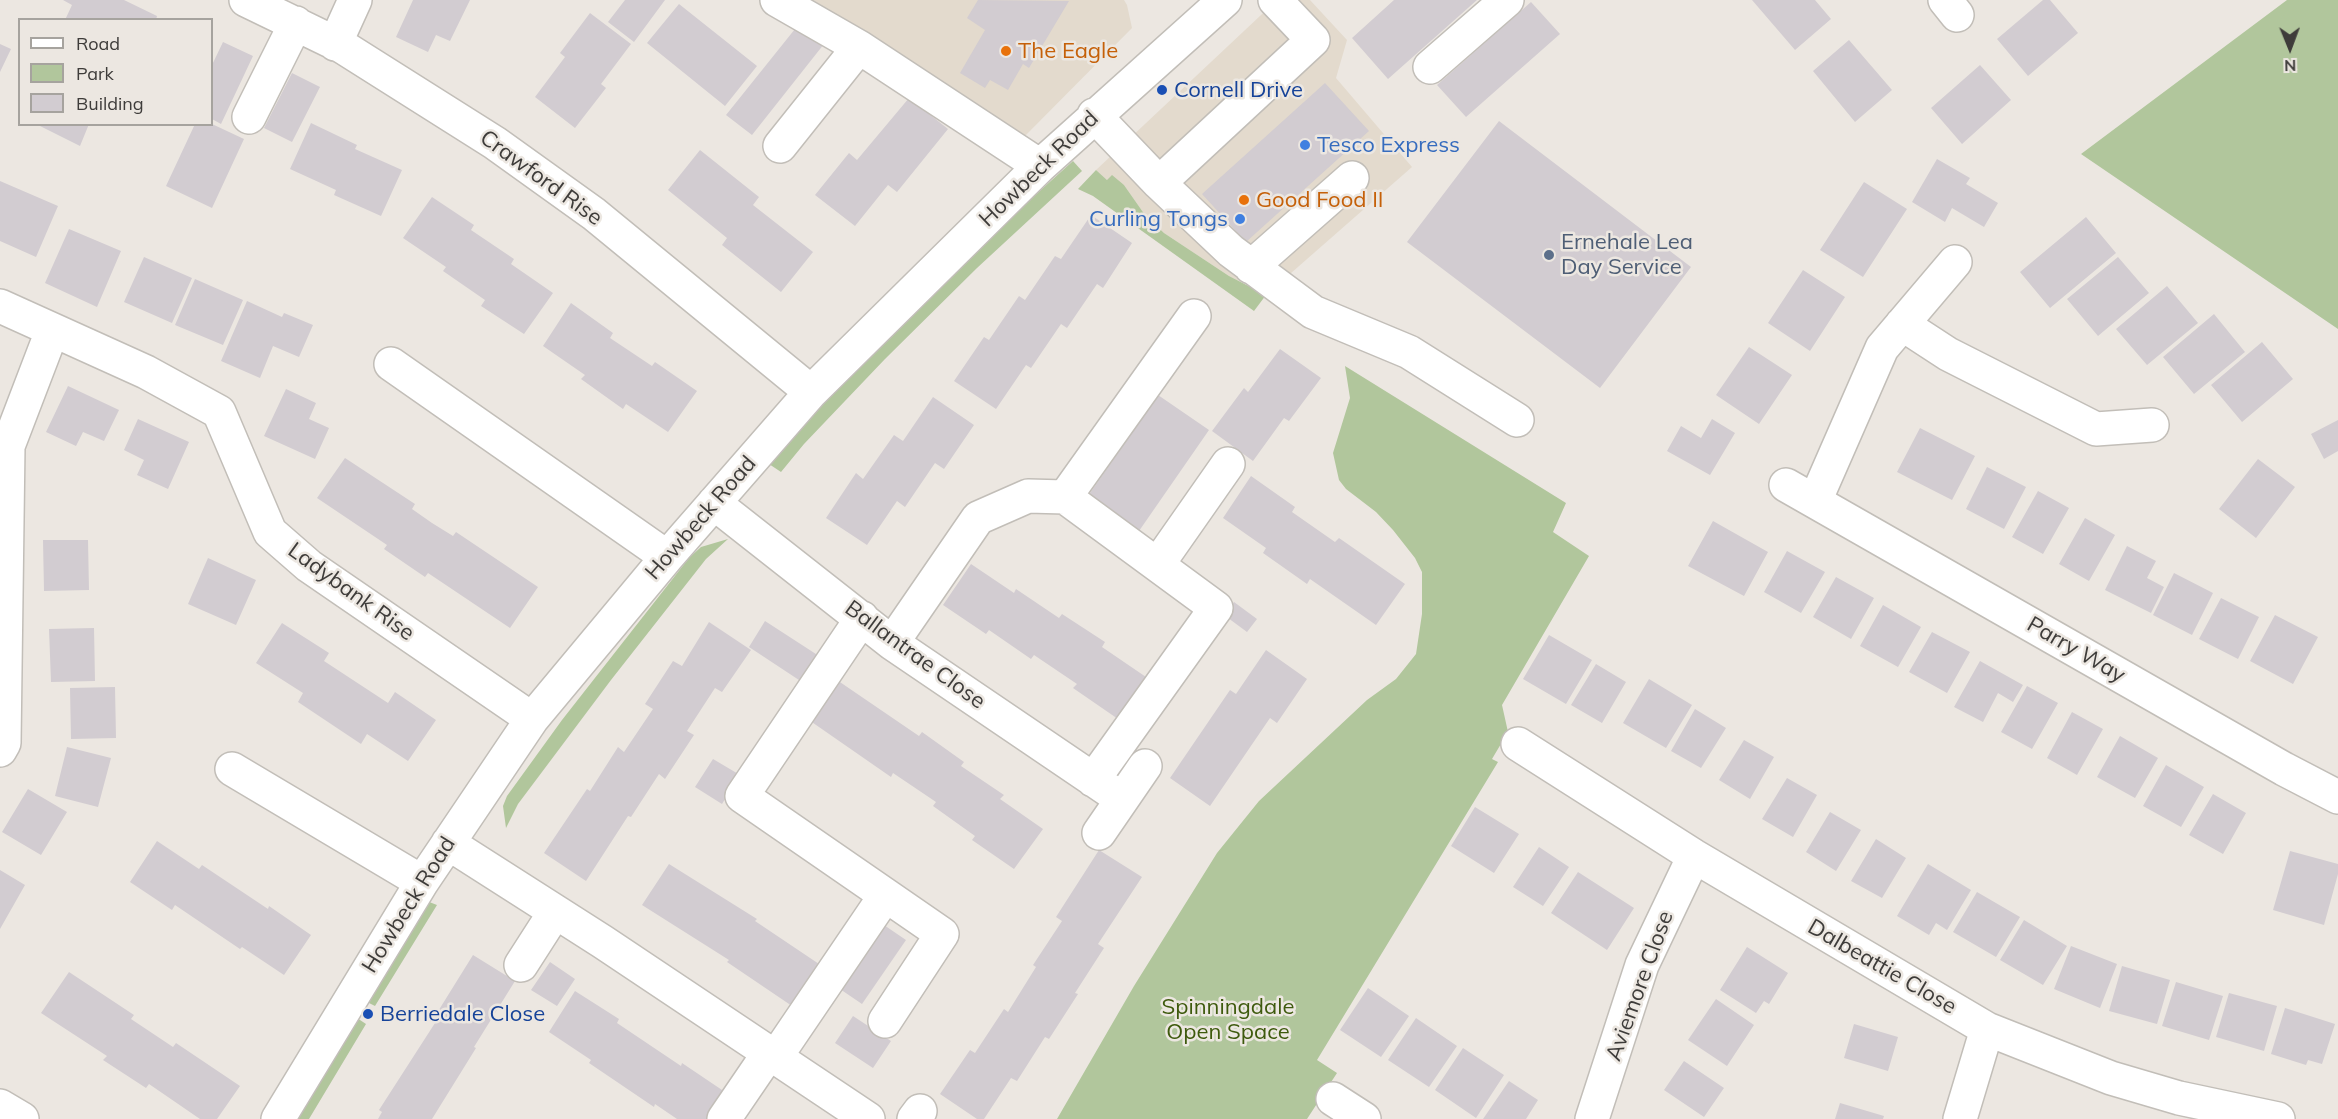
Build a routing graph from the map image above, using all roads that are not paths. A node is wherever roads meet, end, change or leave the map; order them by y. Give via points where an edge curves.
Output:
1 (246, 0) edge
2 (356, 0) edge
3 (777, 0) edge
4 (1275, 0) edge
5 (1507, 0) edge
6 (1204, 6) edge
7 (296, 23) junction
8 (335, 44) junction
9 (859, 47) junction
10 (1430, 67) dead end
11 (1094, 116) junction
12 (249, 117) dead end
13 (780, 146) dead end
14 (1040, 166) junction
15 (1352, 178) dead end
16 (1159, 183) junction
17 (1955, 262) dead end
18 (1251, 267) junction
19 (0, 306) edge
20 (1194, 316) dead end
21 (1902, 324) junction
22 (52, 331) junction
23 (391, 364) dead end
24 (811, 392) junction
25 (1517, 420) dead end
26 (2152, 425) dead end
27 (1228, 464) dead end
28 (1786, 485) dead end
29 (1065, 497) junction
30 (1815, 501) junction
31 (714, 503) junction
32 (667, 557) junction
33 (1158, 564) junction
34 (862, 618) junction
35 (892, 643) junction
36 (532, 719) junction
37 (1518, 744) dead end
38 (0, 750) edge
39 (1145, 766) dead end
40 (232, 769) dead end
41 (1093, 780) junction
42 (2338, 797) edge
43 (1122, 799) junction
44 (1100, 833) dead end
45 (448, 843) junction
46 (1694, 856) junction
47 (422, 882) junction
48 (885, 896) junction
49 (555, 912) junction
50 (521, 965) dead end
51 (885, 1021) dead end
52 (1987, 1029) junction
53 (772, 1056) junction
54 (1333, 1099) dead end
55 (0, 1106) edge
56 (828, 1108) edge
57 (22, 1119) edge
58 (278, 1119) edge
59 (724, 1119) edge
60 (868, 1119) edge
61 (1364, 1119) edge
62 (1592, 1119) edge
63 (1960, 1119) edge
64 (2278, 1119) edge

1 - 7 street, Crawford Rise
2 - 8 street
3 - 9 street
4 - 16 street via 1313,40
5 - 10 street
6 - 11 street, Howbeck Road
7 - 8 street, Crawford Rise
7 - 12 street
8 - 24 street, Crawford Rise via 495,143 594,214
9 - 13 street
9 - 14 street
11 - 14 street, Howbeck Road
11 - 16 street
14 - 24 street, Howbeck Road
15 - 18 street
16 - 18 street
17 - 21 street
18 - 25 street via 1313,312 1409,352
19 - 22 street, Ladybank Rise
20 - 29 street
21 - 26 street via 1947,354 2096,429
21 - 30 street via 1877,356
22 - 36 street, Ladybank Rise via 146,372 219,412 270,532 309,566
22 - 38 street via 8,446 4,743
23 - 32 street
24 - 31 street, Howbeck Road
27 - 33 street
28 - 30 street, Parry Way
29 - 33 street
29 - 35 street via 1028,496 978,518
30 - 42 street, Parry Way
31 - 32 street, Howbeck Road
31 - 34 street, Ballantrae Close
32 - 36 street, Howbeck Road
33 - 41 street via 1216,608
34 - 35 street, Ballantrae Close
34 - 48 street via 742,796
35 - 41 street, Ballantrae Close
36 - 45 street, Howbeck Road
37 - 46 street, Dalbeattie Close
39 - 43 street
40 - 47 street
41 - 43 street, Ballantrae Close
43 - 44 street
45 - 47 street, Howbeck Road
45 - 49 street
46 - 52 street, Dalbeattie Close
46 - 62 street, Aviemore Close via 1642,965
47 - 58 street, Howbeck Road
48 - 51 street via 942,934
48 - 53 street
49 - 50 street
49 - 53 street
52 - 63 street
52 - 64 street, Dalbeattie Close via 2111,1078 2179,1098
53 - 56 street
53 - 59 street
54 - 61 street
55 - 57 street
56 - 60 street

